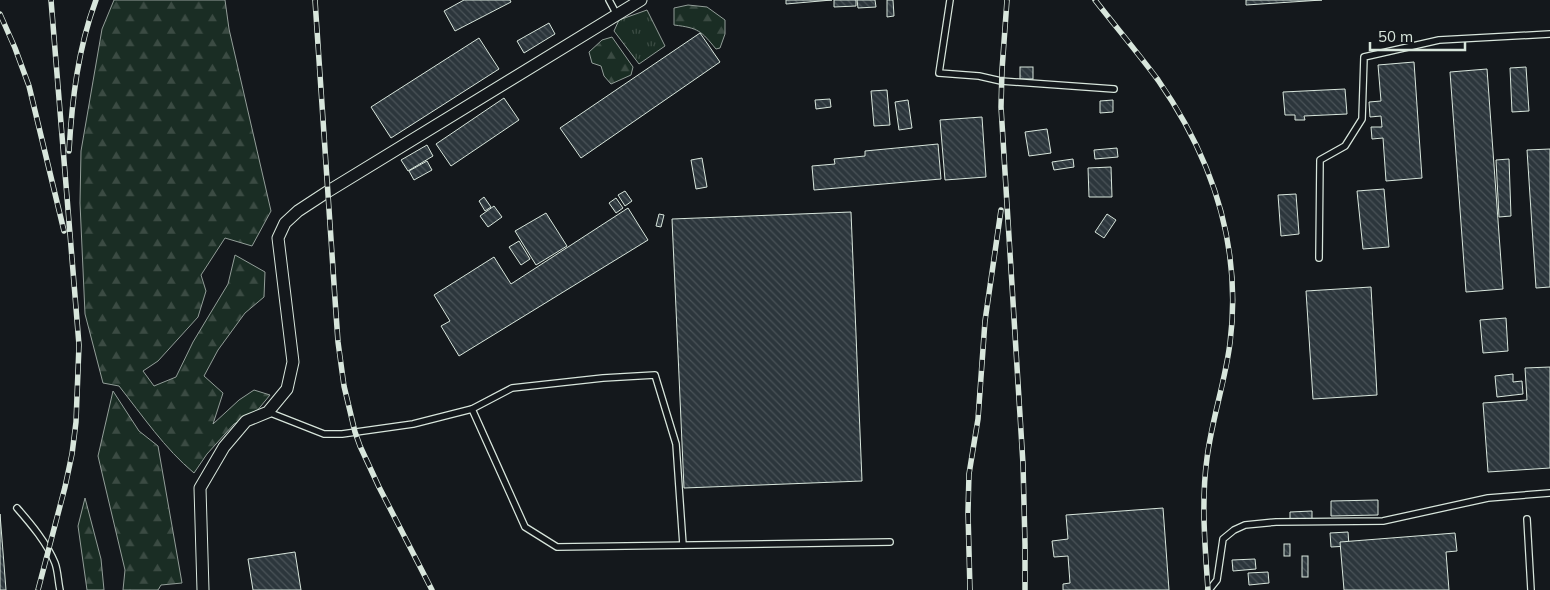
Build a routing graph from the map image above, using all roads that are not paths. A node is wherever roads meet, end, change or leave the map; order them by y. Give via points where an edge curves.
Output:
1 (609, 0) edge
2 (641, 0) edge
3 (950, 0) edge
4 (617, 14) junction
5 (1550, 34) edge
6 (1114, 89) dead end
7 (1320, 258) dead end
8 (472, 409) junction
9 (268, 412) junction
10 (1550, 493) edge
11 (17, 508) dead end
12 (1527, 519) dead end
13 (890, 542) dead end
14 (682, 545) junction
15 (1217, 580) junction
16 (60, 590) edge
17 (203, 590) edge
18 (1209, 590) edge
19 (1219, 590) edge
20 (1531, 590) edge

1 - 4 lane
2 - 4 street
3 - 6 lane via 939,73
4 - 9 street via 327,192 285,223 278,238 294,362 287,388
5 - 7 lane via 1439,40 1364,57 1362,119 1345,146 1320,160
8 - 9 lane via 413,424 332,435
8 - 14 lane via 525,527 558,547
8 - 14 lane via 512,388 655,375 676,444
9 - 17 street via 246,421 224,447 200,488
10 - 15 lane via 1488,498 1383,521 1244,525 1223,539
11 - 16 lane via 49,551
12 - 20 lane
13 - 14 lane
15 - 18 lane
15 - 19 lane

